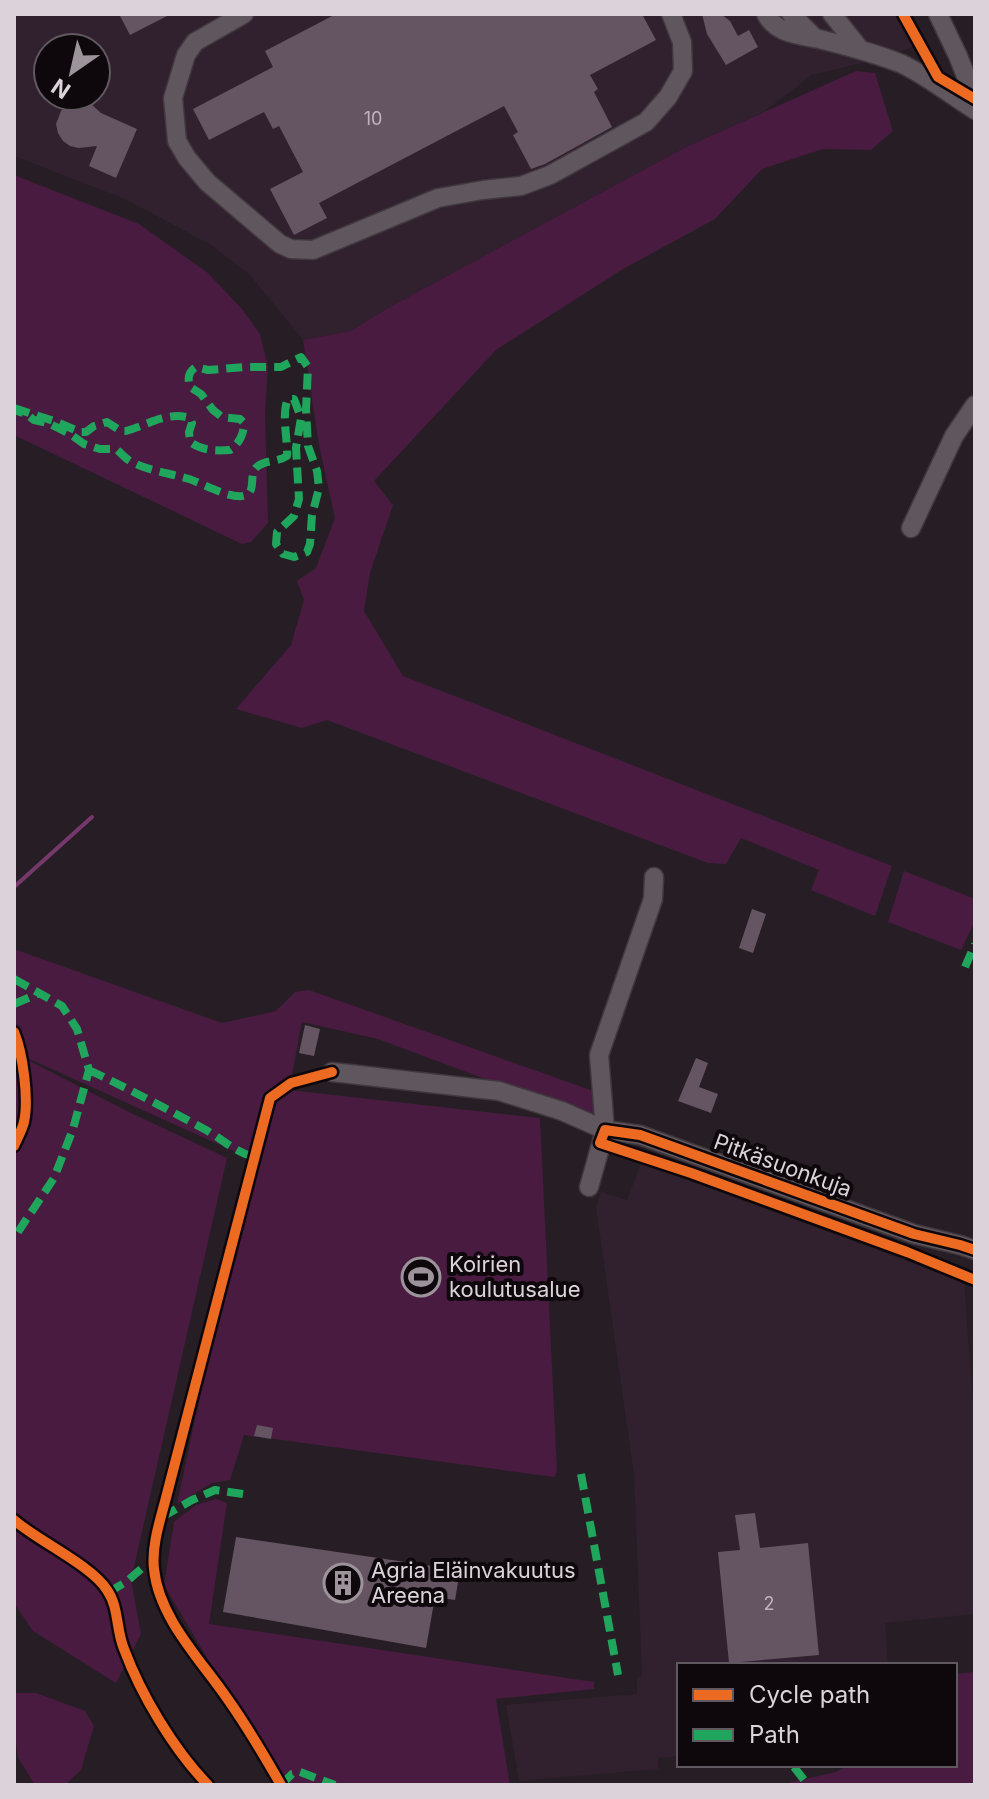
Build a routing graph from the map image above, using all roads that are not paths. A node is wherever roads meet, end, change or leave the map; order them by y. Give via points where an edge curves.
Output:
1 (244, 14) edge
2 (671, 14) edge
3 (766, 14) edge
4 (791, 14) edge
5 (832, 14) edge
6 (938, 14) edge
7 (815, 38) junction
8 (860, 49) junction
9 (975, 99) edge
10 (975, 110) edge
11 (975, 405) edge
12 (911, 528) dead end
13 (654, 877) dead end
14 (332, 1072) dead end
15 (602, 1137) junction
16 (589, 1187) dead end
17 (970, 1244) edge

1 - 2 street via 195,42 186,55 173,98 177,141 207,182 280,244 313,250 438,198 521,186 550,175 646,122 683,71 682,42
3 - 7 street via 792,35
4 - 7 street
5 - 8 street
6 - 9 street
7 - 8 street
8 - 10 street via 903,65
11 - 12 street via 954,436
13 - 15 street via 653,899 599,1055
14 - 15 street, Pitkäsuonkuja via 499,1091 562,1111
15 - 16 street
15 - 17 street, Pitkäsuonkuja via 640,1135 914,1234

